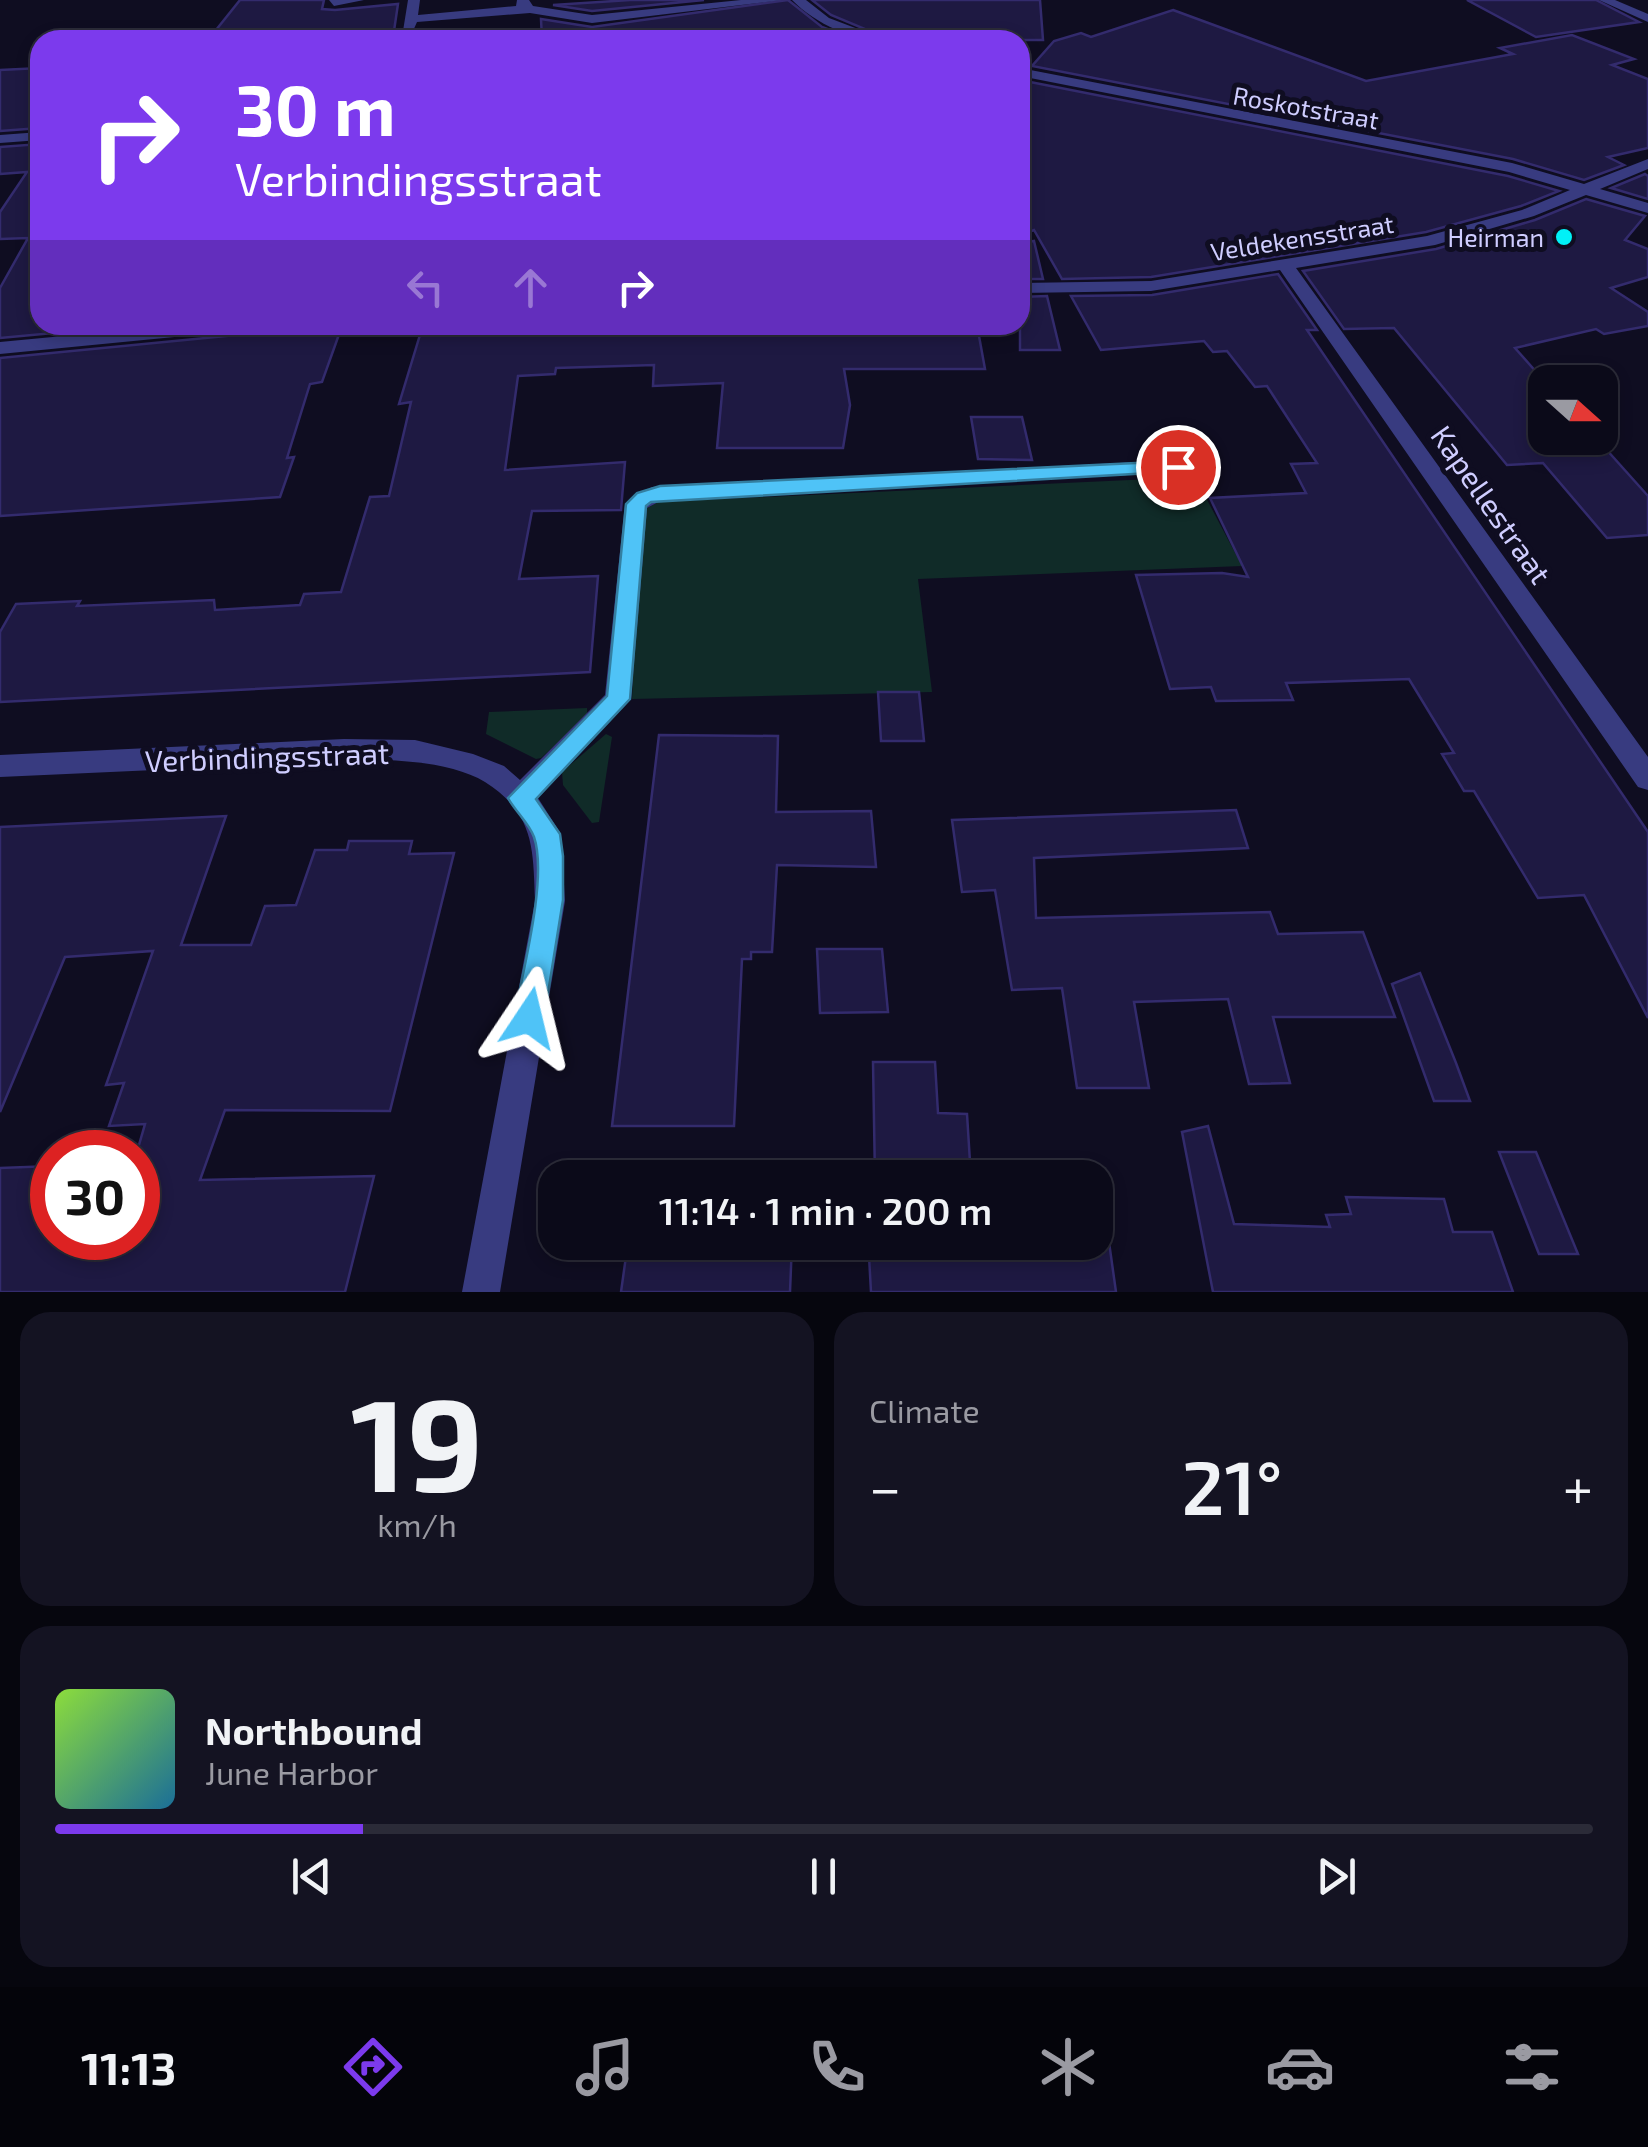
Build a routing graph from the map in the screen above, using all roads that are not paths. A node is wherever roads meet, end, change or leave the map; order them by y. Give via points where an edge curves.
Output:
1 (358, 0) edge
2 (414, 0) edge
3 (776, 0) edge
4 (798, 0) edge
5 (1605, 0) edge
6 (334, 2) edge
7 (526, 4) edge
8 (411, 18) junction
9 (1648, 18) edge
10 (409, 30) edge
11 (853, 30) edge
12 (1030, 74) edge
13 (30, 137) edge
14 (0, 139) edge
15 (1648, 164) edge
16 (1583, 188) junction
17 (1648, 208) edge
18 (1285, 265) junction
19 (1030, 288) edge
20 (133, 335) edge
21 (0, 348) edge
22 (1178, 467) dead end
23 (0, 766) edge
24 (1648, 778) edge
25 (521, 798) junction
26 (482, 1292) edge

1 - 6 street
2 - 8 street
3 - 7 street via 592,19
4 - 11 street
5 - 9 street
7 - 8 street
8 - 10 street
12 - 16 street, Roskotstraat via 1512,168
13 - 14 street
15 - 16 street, Veldekensstraat
16 - 17 street, Roskotstraat
16 - 18 street, Veldekensstraat via 1429,241
18 - 19 street, Veldekensstraat via 1150,286
18 - 24 street, Kapellestraat
20 - 21 street
22 - 25 street via 644,497 636,504 618,699
23 - 25 street, Verbindingsstraat via 415,751 494,774
25 - 26 street, Verbindingsstraat via 546,834 550,900

